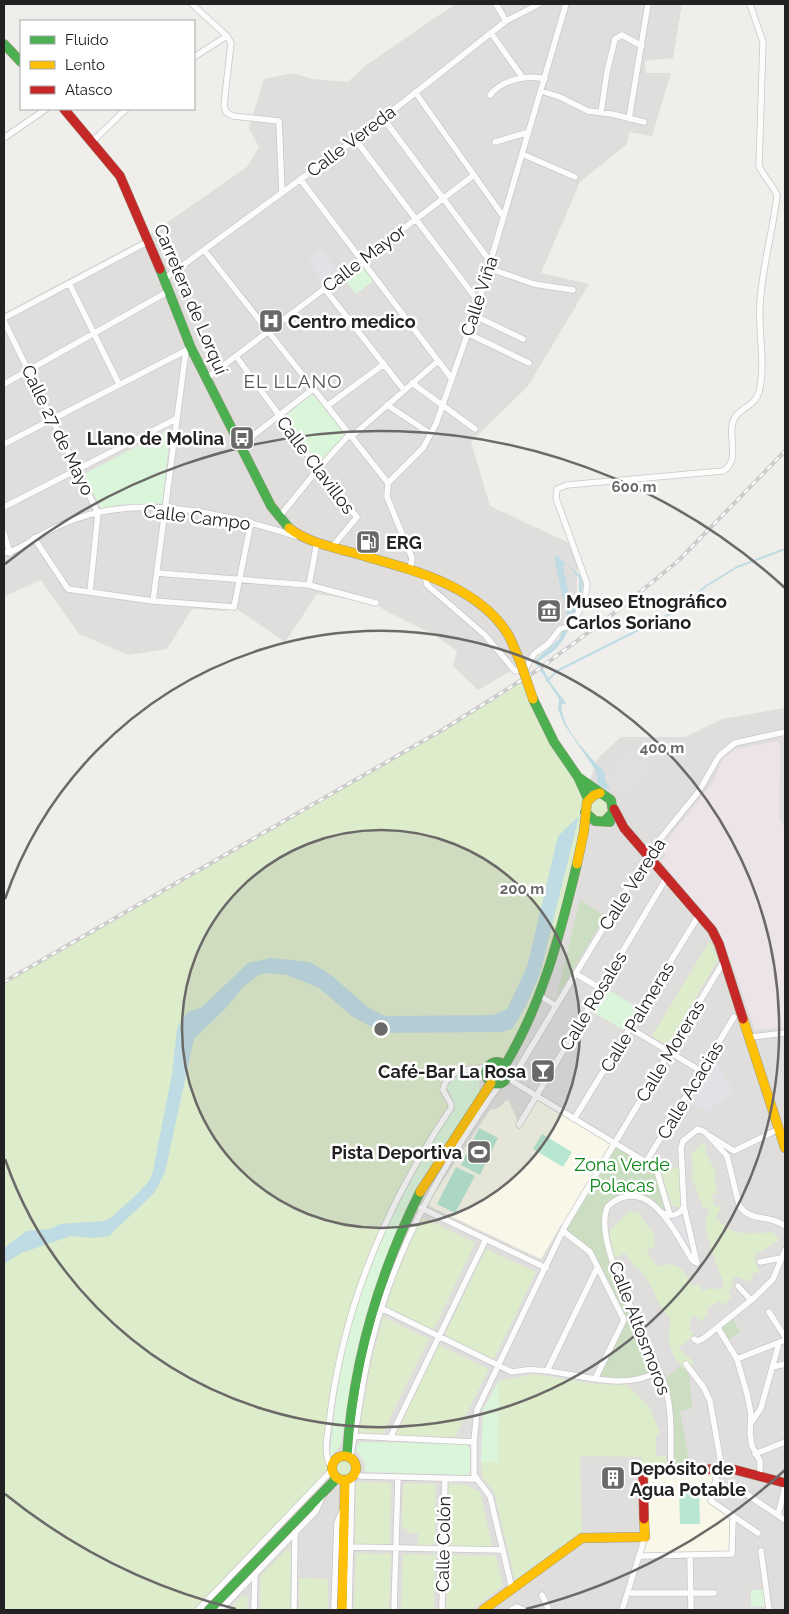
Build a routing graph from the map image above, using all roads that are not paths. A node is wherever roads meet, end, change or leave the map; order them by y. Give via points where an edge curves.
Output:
1 (192, 4) edge
2 (496, 4) edge
3 (540, 4) edge
4 (566, 4) edge
5 (648, 4) edge
6 (750, 4) edge
7 (506, 21) junction
8 (491, 33) junction
9 (227, 36) junction
10 (4, 44) edge
11 (642, 46) junction
12 (195, 56) edge
13 (20, 61) edge
14 (523, 78) junction
15 (545, 78) junction
16 (541, 91) junction
17 (415, 92) junction
18 (490, 95) dead end
19 (45, 110) edge
20 (65, 110) edge
21 (125, 110) edge
22 (601, 112) junction
23 (383, 118) junction
24 (629, 118) junction
25 (644, 122) dead end
26 (529, 132) junction
27 (4, 138) edge
28 (356, 139) junction
29 (92, 141) junction
30 (496, 142) dead end
31 (522, 154) junction
32 (474, 175) junction
33 (575, 177) dead end
34 (300, 179) junction
35 (282, 193) junction
36 (443, 198) junction
37 (503, 216) junction
38 (416, 218) junction
39 (149, 241) junction
40 (204, 250) junction
41 (361, 259) junction
42 (490, 261) junction
43 (488, 268) junction
44 (164, 279) junction
45 (69, 284) junction
46 (324, 288) junction
47 (573, 290) dead end
48 (168, 291) junction
49 (478, 301) junction
50 (473, 315) junction
51 (4, 319) edge
52 (269, 332) junction
53 (467, 333) junction
54 (94, 334) junction
55 (523, 338) dead end
56 (189, 349) junction
57 (236, 356) junction
58 (438, 361) junction
59 (529, 363) dead end
60 (384, 364) junction
61 (29, 372) junction
62 (207, 378) junction
63 (452, 379) junction
64 (412, 383) junction
65 (4, 384) edge
66 (119, 384) junction
67 (313, 389) junction
68 (404, 390) junction
69 (387, 405) junction
70 (443, 405) junction
71 (326, 406) junction
72 (278, 416) junction
73 (53, 418) junction
74 (176, 419) junction
75 (474, 429) dead end
76 (432, 434) junction
77 (350, 436) junction
78 (4, 444) edge
79 (241, 445) junction
80 (77, 468) junction
81 (318, 468) junction
82 (388, 483) junction
83 (4, 506) edge
84 (166, 509) junction
85 (98, 513) junction
86 (279, 517) junction
87 (250, 522) junction
88 (4, 534) edge
89 (34, 538) junction
90 (307, 539) junction
91 (318, 542) junction
92 (332, 547) junction
93 (7, 553) edge
94 (410, 570) junction
95 (157, 573) junction
96 (425, 575) junction
97 (240, 580) junction
98 (310, 585) junction
99 (90, 592) junction
100 (153, 600) junction
101 (376, 603) dead end
102 (785, 732) edge
103 (578, 777) junction
104 (600, 793) junction
105 (588, 799) junction
106 (614, 809) junction
107 (586, 812) junction
108 (602, 821) junction
109 (624, 828) junction
110 (582, 840) junction
111 (648, 854) junction
112 (667, 877) junction
113 (699, 914) junction
114 (725, 960) junction
115 (576, 974) junction
116 (600, 988) junction
117 (542, 997) junction
118 (556, 1006) junction
119 (734, 1017) dead end
120 (630, 1028) junction
121 (785, 1033) edge
122 (751, 1036) junction
123 (669, 1052) junction
124 (488, 1067) junction
125 (701, 1071) junction
126 (502, 1076) junction
127 (536, 1096) junction
128 (574, 1119) junction
129 (519, 1125) dead end
130 (779, 1129) junction
131 (705, 1132) junction
132 (614, 1143) junction
133 (785, 1148) edge
134 (646, 1162) junction
135 (684, 1207) junction
136 (421, 1208) junction
137 (662, 1213) junction
138 (670, 1215) junction
139 (785, 1226) edge
140 (563, 1231) junction
141 (486, 1239) junction
142 (785, 1250) edge
143 (781, 1258) junction
144 (760, 1262) dead end
145 (546, 1268) junction
146 (597, 1268) junction
147 (738, 1286) dead end
148 (751, 1300) junction
149 (381, 1308) junction
150 (769, 1312) dead end
151 (718, 1328) junction
152 (438, 1336) junction
153 (785, 1338) edge
154 (694, 1340) dead end
155 (779, 1342) junction
156 (737, 1359) junction
157 (686, 1364) dead end
158 (785, 1364) edge
159 (499, 1366) junction
160 (772, 1367) junction
161 (547, 1371) junction
162 (659, 1371) junction
163 (595, 1379) junction
164 (750, 1425) junction
165 (355, 1436) junction
166 (390, 1438) junction
167 (474, 1442) junction
168 (785, 1442) edge
169 (756, 1454) junction
170 (349, 1456) junction
171 (720, 1469) junction
172 (670, 1470) junction
173 (342, 1474) junction
174 (760, 1476) junction
175 (398, 1477) junction
176 (445, 1478) junction
177 (475, 1479) junction
178 (785, 1483) edge
179 (733, 1485) dead end
180 (785, 1487) edge
181 (323, 1491) junction
182 (344, 1507) junction
183 (778, 1515) junction
184 (733, 1516) junction
185 (785, 1520) edge
186 (295, 1532) junction
187 (758, 1533) dead end
188 (645, 1537) junction
189 (351, 1547) junction
190 (396, 1548) junction
191 (444, 1549) junction
192 (503, 1550) junction
193 (761, 1551) dead end
194 (641, 1556) junction
195 (690, 1556) junction
196 (255, 1575) junction
197 (512, 1589) junction
198 (628, 1593) junction
199 (691, 1593) junction
200 (714, 1593) dead end
201 (542, 1595) dead end
202 (198, 1610) edge
203 (209, 1610) edge
204 (220, 1610) edge
205 (254, 1610) edge
206 (294, 1610) edge
207 (334, 1610) edge
208 (342, 1610) edge
209 (349, 1610) edge
210 (394, 1610) edge
211 (442, 1610) edge
212 (483, 1610) edge
213 (511, 1610) edge
214 (523, 1610) edge
215 (549, 1610) edge
216 (622, 1610) edge
217 (691, 1610) edge
218 (769, 1610) edge

1 - 9 street
2 - 7 street
3 - 7 street, Calle Vereda
4 - 15 street, Calle Viña
5 - 11 street
6 - 96 street via 763,42 760,166 776,195 760,304 762,361 759,392 755,402 734,417 729,468 567,485 557,489 556,498 586,584 585,599 572,626 560,629 534,654 526,668 515,671 485,635 427,585
7 - 8 street, Calle Vereda
8 - 14 street
8 - 17 street, Calle Vereda
9 - 12 street
9 - 35 street via 231,43 224,105 226,112 233,116 279,122
10 - 13 main road
11 - 22 street via 622,35 615,39 606,72
11 - 24 street
14 - 15 street
14 - 18 street via 500,86
15 - 16 street, Calle Viña
16 - 22 street via 588,111
16 - 26 street, Calle Viña
17 - 23 street, Calle Vereda
17 - 32 street
19 - 27 street
20 - 29 main road, Carretera de Lorquí
21 - 29 street
22 - 24 street
23 - 28 street, Calle Vereda
23 - 36 street
24 - 25 street
26 - 30 street
26 - 31 street, Calle Viña
28 - 34 street, Calle Vereda
28 - 38 street
29 - 39 main road, Carretera de Lorquí via 120,176
31 - 33 street
31 - 37 street, Calle Viña
32 - 36 street, Calle Mayor
32 - 37 street
34 - 35 street, Calle Vereda
34 - 41 street
35 - 40 street, Calle Vereda
36 - 38 street, Calle Mayor
36 - 42 street
37 - 42 street, Calle Viña
38 - 41 street, Calle Mayor
38 - 49 street
39 - 44 main road, Carretera de Lorquí
39 - 45 street
40 - 44 street, Calle Vereda
40 - 52 street
41 - 46 street, Calle Mayor
41 - 58 street
42 - 43 street, Calle Viña
43 - 47 street via 534,284
43 - 49 street, Calle Viña
44 - 48 main road, Carretera de Lorquí
45 - 51 street
45 - 54 street
46 - 52 street, Calle Mayor
46 - 60 street
48 - 54 street
48 - 56 main road, Carretera de Lorquí
49 - 50 street, Calle Viña
50 - 53 street, Calle Viña
50 - 55 street
51 - 61 street, Calle 27 de Mayo
52 - 57 street, Calle Mayor
52 - 67 street
53 - 59 street
53 - 63 street, Calle Viña
54 - 61 street
54 - 66 street
56 - 62 main road, Carretera de Lorquí
56 - 66 street
56 - 74 street
57 - 62 street, Calle Mayor
57 - 72 street, Calle Clavillos
58 - 63 street
58 - 64 street
60 - 68 street
60 - 71 street
61 - 65 street
61 - 73 street, Calle 27 de Mayo
62 - 79 main road, Carretera de Lorquí
63 - 70 street, Calle Viña
64 - 68 street
64 - 70 street
66 - 73 street
67 - 71 street
67 - 72 street
68 - 69 street
69 - 76 street
69 - 77 street
70 - 75 street
70 - 76 street, Calle Viña
71 - 77 street
72 - 79 street
72 - 81 street, Calle Clavillos
73 - 78 street
73 - 80 street, Calle 27 de Mayo
74 - 80 street
74 - 84 street
76 - 82 street, Calle Viña via 417,455
77 - 81 street
77 - 82 street
79 - 86 main road, Carretera de Lorquí
80 - 83 street
80 - 85 street, Calle 27 de Mayo
81 - 86 street
81 - 92 street, Calle Clavillos via 357,517
82 - 94 street via 386,497 412,558
84 - 85 street, Calle Campo
84 - 87 street, Calle Campo
84 - 95 street
85 - 89 street, Calle Campo
85 - 99 street
86 - 90 main road, Carretera de Lorquí via 291,530
87 - 90 street, Calle Campo
87 - 97 street
88 - 93 street
89 - 93 street, Calle Campo
89 - 99 street via 68,589
90 - 91 main road, Carretera de Lorquí
91 - 92 main road, Carretera de Lorquí
91 - 98 street
92 - 94 main road, Carretera de Lorquí
94 - 96 main road, Carretera de Lorquí
95 - 97 street
95 - 100 street
96 - 103 main road, Carretera de Lorquí, bridge via 463,592 482,605 507,635 554,742
97 - 98 street
97 - 100 street via 234,607
98 - 101 street
99 - 100 street
102 - 111 street, Calle Vereda via 735,743 719,756 699,791
103 - 104 main road
103 - 105 main road
104 - 105 main road
104 - 106 main road via 611,800
105 - 107 main road
106 - 108 main road
106 - 109 main road
107 - 108 main road via 591,819
107 - 110 main road
108 - 109 main road
108 - 110 main road
109 - 111 main road
110 - 117 main road via 555,957
111 - 112 main road
111 - 115 street, Calle Vereda
112 - 113 main road
112 - 116 street, Calle Rosales
113 - 114 main road via 712,930
113 - 120 street, Calle Palmeras
114 - 122 main road
114 - 123 street, Calle Moreras
115 - 116 street
115 - 118 street, Calle Vereda
116 - 127 street, Calle Rosales
117 - 118 street
117 - 126 main road
118 - 126 street, Calle Vereda via 518,1069
119 - 125 street, Calle Acacias
120 - 123 street
120 - 128 street, Calle Palmeras
121 - 122 street
122 - 130 main road
123 - 125 street
123 - 132 street, Calle Moreras
124 - 126 main road via 487,1076
124 - 126 main road via 496,1062
124 - 173 street via 454,1072 444,1085 451,1108 401,1188 368,1263 338,1369 328,1437 326,1459
125 - 134 street, Calle Acacias
126 - 127 street
126 - 136 street, Calle Vereda
126 - 170 main road via 430,1176 385,1271 359,1361 350,1417
127 - 128 street
127 - 129 street, Calle Rosales
128 - 132 street
130 - 131 street via 734,1150
130 - 133 main road
131 - 135 street via 698,1129 693,1132 683,1141 681,1148
131 - 139 street via 727,1156 743,1212 775,1220
132 - 134 street
132 - 140 street, Calle Moreras
134 - 138 street via 656,1168
135 - 137 street via 697,1263
135 - 138 street via 681,1212
136 - 141 street
136 - 149 street, Calle Vereda
137 - 138 street, Calle Altosmoros
137 - 162 street, Calle Altosmoros via 647,1200 630,1194 608,1206 604,1219 614,1268
140 - 145 street, Calle Moreras
140 - 146 street via 590,1252
141 - 145 street
141 - 152 street
142 - 143 street
143 - 144 street
143 - 148 street via 773,1280
145 - 159 street, Calle Moreras
146 - 161 street
146 - 163 street via 624,1320
147 - 148 street
148 - 151 street
149 - 152 street
149 - 165 street, Calle Vereda via 367,1359
150 - 153 street
151 - 154 street via 698,1341
151 - 156 street
152 - 159 street
152 - 166 street
153 - 155 street
155 - 156 street
155 - 160 street
156 - 164 street via 751,1413
157 - 171 street via 710,1401
158 - 160 street
159 - 161 street via 512,1372
159 - 167 street, Calle Moreras via 477,1410
160 - 164 street via 761,1408
161 - 163 street
162 - 163 street via 645,1379
162 - 172 street, Calle Altosmoros via 669,1402
164 - 169 street
165 - 166 street
165 - 170 street, Calle Vereda
166 - 167 street
167 - 177 street, Calle Moreras
168 - 169 street
169 - 174 street via 760,1461
170 - 173 main road via 356,1466
170 - 173 main road via 337,1458
171 - 172 main road
171 - 174 main road
171 - 184 street via 711,1501
172 - 188 main road via 643,1470
173 - 175 street
173 - 181 main road
173 - 182 main road
173 - 189 street
173 - 202 street
174 - 178 main road
175 - 176 street
175 - 190 street
176 - 177 street
176 - 191 street, Calle Colón
177 - 192 street via 490,1496
179 - 183 street
180 - 183 street
181 - 186 street via 318,1508
181 - 203 main road
182 - 207 street via 337,1523
182 - 208 main road
183 - 185 street
184 - 187 street
184 - 195 street via 732,1554
186 - 196 street
186 - 206 street
188 - 194 street
188 - 197 main road via 582,1538
189 - 190 street
189 - 209 street
190 - 191 street
190 - 210 street
191 - 192 street
191 - 211 street, Calle Colón
192 - 197 street
193 - 218 street
194 - 195 street
194 - 198 street
195 - 199 street
196 - 204 street
196 - 205 street
197 - 212 main road
198 - 199 street
198 - 216 street
199 - 200 street
199 - 217 street
201 - 215 street
213 - 214 street via 518,1607

